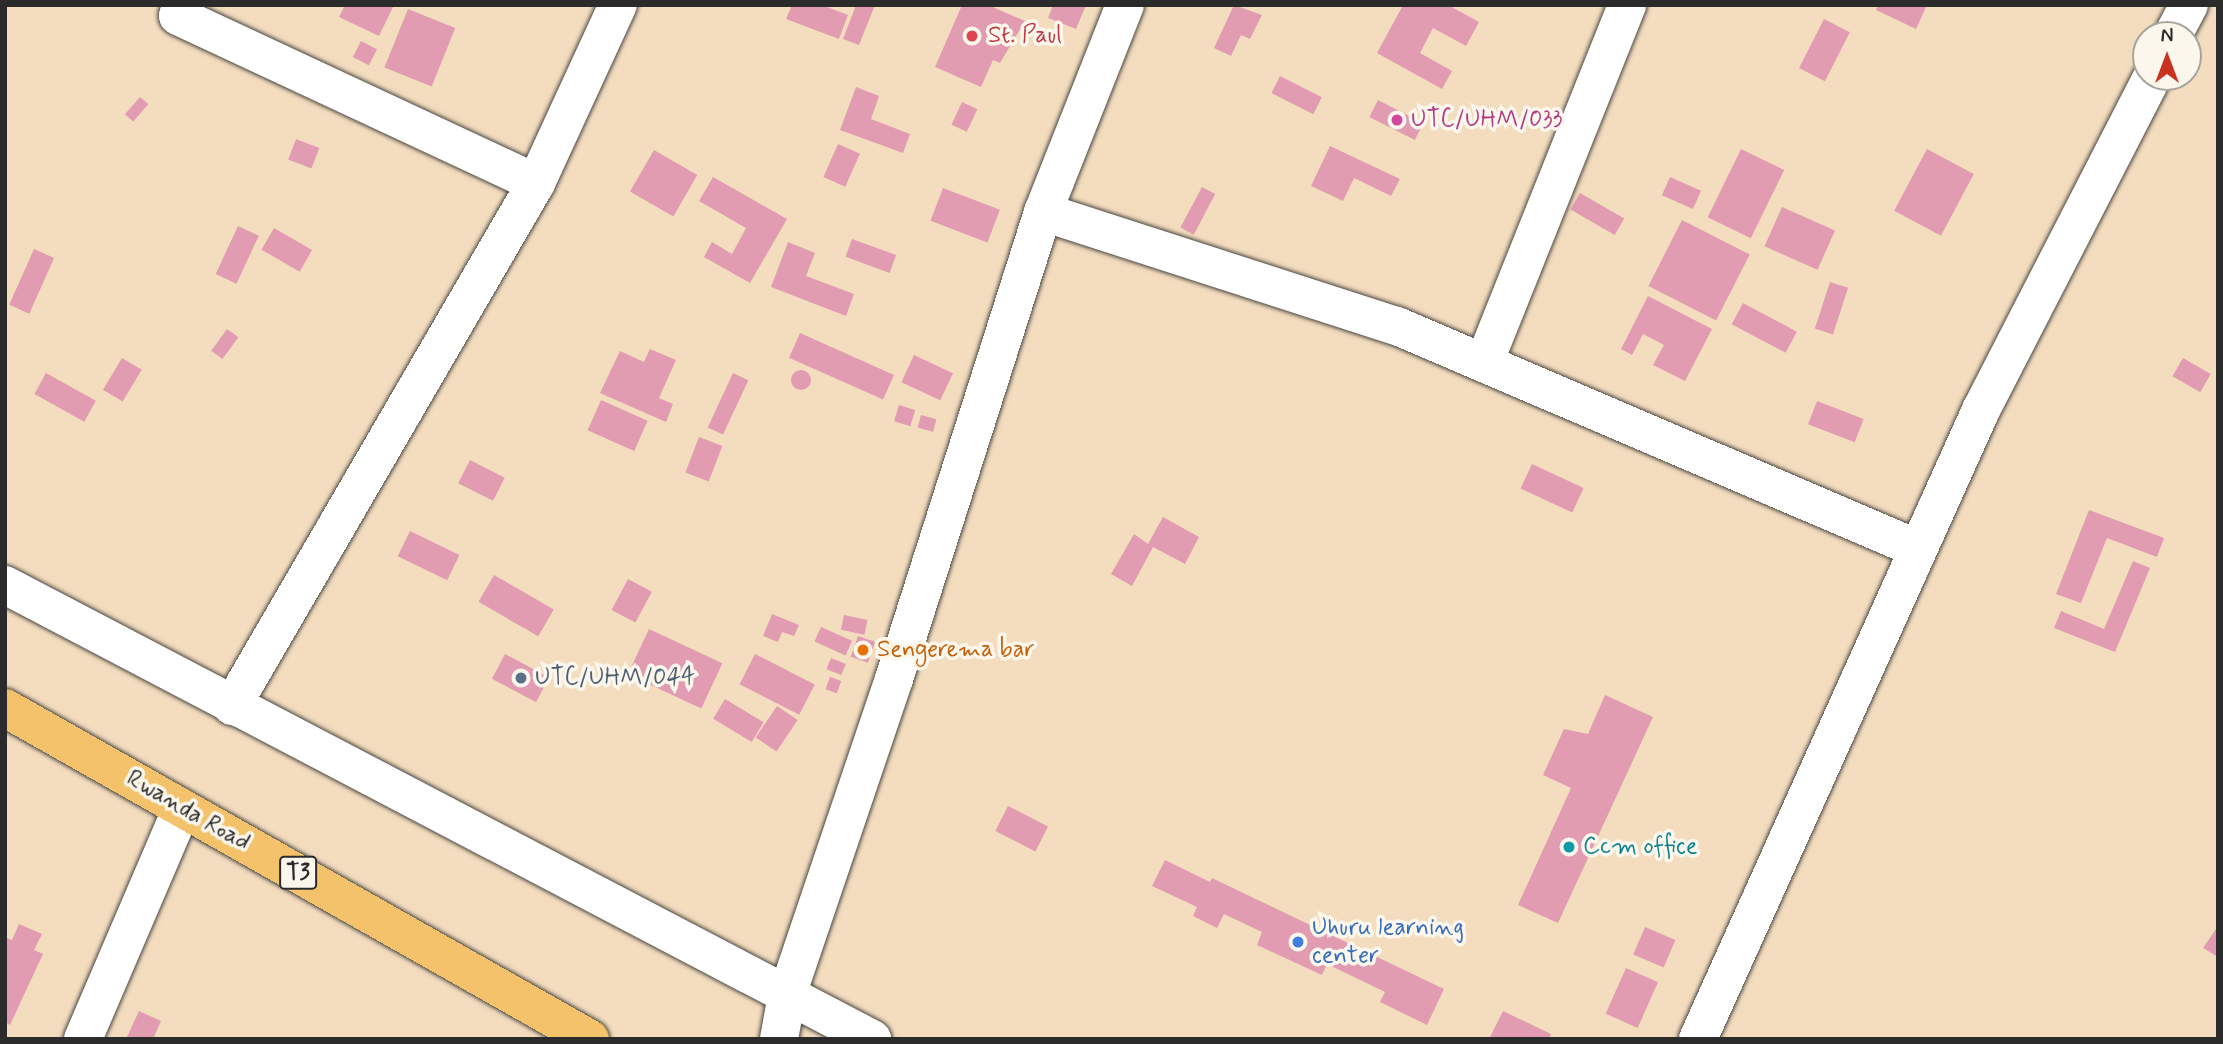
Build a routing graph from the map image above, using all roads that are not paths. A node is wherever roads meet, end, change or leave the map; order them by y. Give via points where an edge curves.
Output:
1 (618, 5) edge
2 (1125, 5) edge
3 (1627, 5) edge
4 (2189, 5) edge
5 (173, 9) edge
6 (2180, 21) edge
7 (2145, 91) edge
8 (536, 183) junction
9 (1043, 212) junction
10 (1484, 363) junction
11 (1918, 549) junction
12 (5, 585) edge
13 (232, 706) junction
14 (5, 708) edge
15 (182, 808) junction
16 (787, 995) junction
17 (83, 1039) edge
18 (590, 1039) edge
19 (779, 1039) edge
20 (872, 1039) edge
21 (1698, 1039) edge

1 - 8 street
2 - 9 street
3 - 10 street
4 - 6 street
5 - 8 street
7 - 11 street via 1982,410
8 - 13 street
9 - 10 street via 1397,326
9 - 16 street via 894,679
10 - 11 street
11 - 21 street
12 - 13 street
13 - 16 street
14 - 15 highway, Rwanda Road / T3
15 - 17 street
15 - 18 highway, Rwanda Road / T3
16 - 19 street
16 - 20 street

